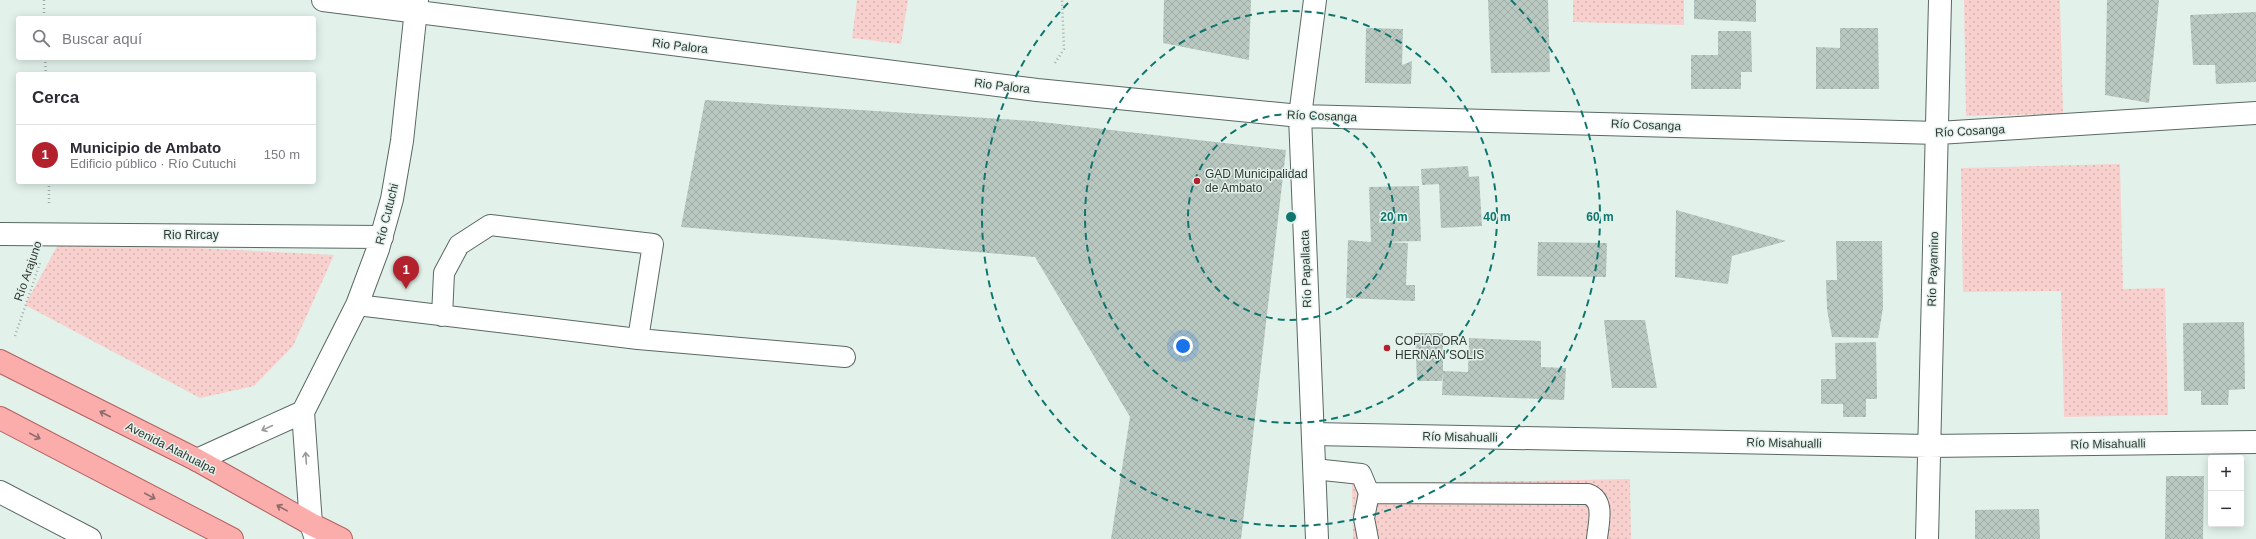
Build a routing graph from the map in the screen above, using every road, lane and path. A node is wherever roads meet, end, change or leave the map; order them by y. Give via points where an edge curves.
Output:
1 (44, 0) edge
2 (323, 0) edge
3 (1062, 0) edge
4 (1315, 0) edge
5 (1940, 0) edge
6 (417, 6) edge
7 (44, 16) edge
8 (45, 60) edge
9 (46, 72) edge
10 (1037, 90) junction
11 (2256, 113) edge
12 (1300, 116) junction
13 (1938, 133) junction
14 (48, 184) edge
15 (0, 234) edge
16 (50, 234) junction
17 (382, 237) junction
18 (357, 306) junction
19 (442, 316) junction
20 (638, 339) junction
21 (845, 357) dead end
22 (2, 362) edge
23 (303, 412) junction
24 (0, 418) edge
25 (1313, 434) junction
26 (2256, 442) edge
27 (1928, 446) junction
28 (197, 460) junction
29 (1314, 469) junction
30 (0, 492) edge
31 (1369, 493) junction
32 (314, 532) edge
33 (90, 539) edge
34 (232, 539) edge
35 (341, 539) edge
36 (1317, 539) edge
37 (1368, 539) edge
38 (1597, 539) edge
39 (1927, 539) edge

1 - 7 path
2 - 6 street, Rio Palora
3 - 10 path via 1064,49
4 - 12 street, Río Papallacta
5 - 13 street, Río Payamino
6 - 10 street, Rio Palora
6 - 17 street, Río Cutuchi via 402,141 392,199
8 - 9 path
10 - 12 street, Río Cosanga
11 - 13 street, Río Cosanga
12 - 13 street, Río Cosanga
12 - 25 street, Río Papallacta
13 - 27 street, Río Payamino
14 - 16 path, Río Arajuno
15 - 16 street, Rio Rircay
16 - 17 street, Rio Rircay
16 - 22 path, Río Arajuno via 12,347
17 - 18 street, Río Cutuchi
18 - 19 lane
18 - 23 street, Río Cutuchi
19 - 20 lane
19 - 20 lane via 444,273 459,245 490,225 653,244
20 - 21 lane
28 -> 22 main road, Avenida Atahualpa
23 -> 28 street
32 -> 23 street
24 -> 34 main road
25 - 27 street, Río Misahualli
25 - 29 street, Río Papallacta
26 - 27 street, Río Misahualli
27 - 39 street, Río Payamino
32 -> 28 main road, Avenida Atahualpa
29 - 31 lane via 1361,474
29 - 36 street, Río Papallacta
30 - 33 street
31 - 37 lane via 1364,518
31 - 38 lane via 1588,494 1594,496 1600,505
32 - 35 main road, Avenida Atahualpa

